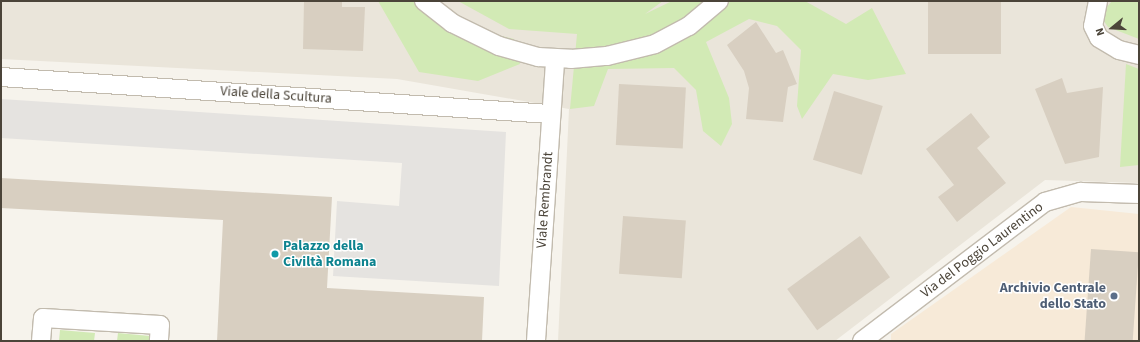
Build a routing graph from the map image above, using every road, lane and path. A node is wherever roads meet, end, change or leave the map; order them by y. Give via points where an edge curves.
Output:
1 (424, 1) edge
2 (719, 1) edge
3 (1098, 1) edge
4 (1139, 55) edge
5 (555, 59) junction
6 (1, 77) edge
7 (550, 114) junction
8 (1139, 194) edge
9 (41, 341) edge
10 (159, 341) edge
11 (536, 341) edge
12 (862, 341) edge

1 - 5 street via 442,17 483,39 521,53
2 - 5 street via 688,26 643,48 607,56
3 - 4 street via 1093,26 1099,38 1119,50
5 - 7 street, Viale Rembrandt
6 - 7 street, Viale della Scultura
7 - 11 street, Viale Rembrandt
8 - 12 street, Via del Poggio Laurentino via 1081,192 1046,202
9 - 10 street via 43,318 160,324

